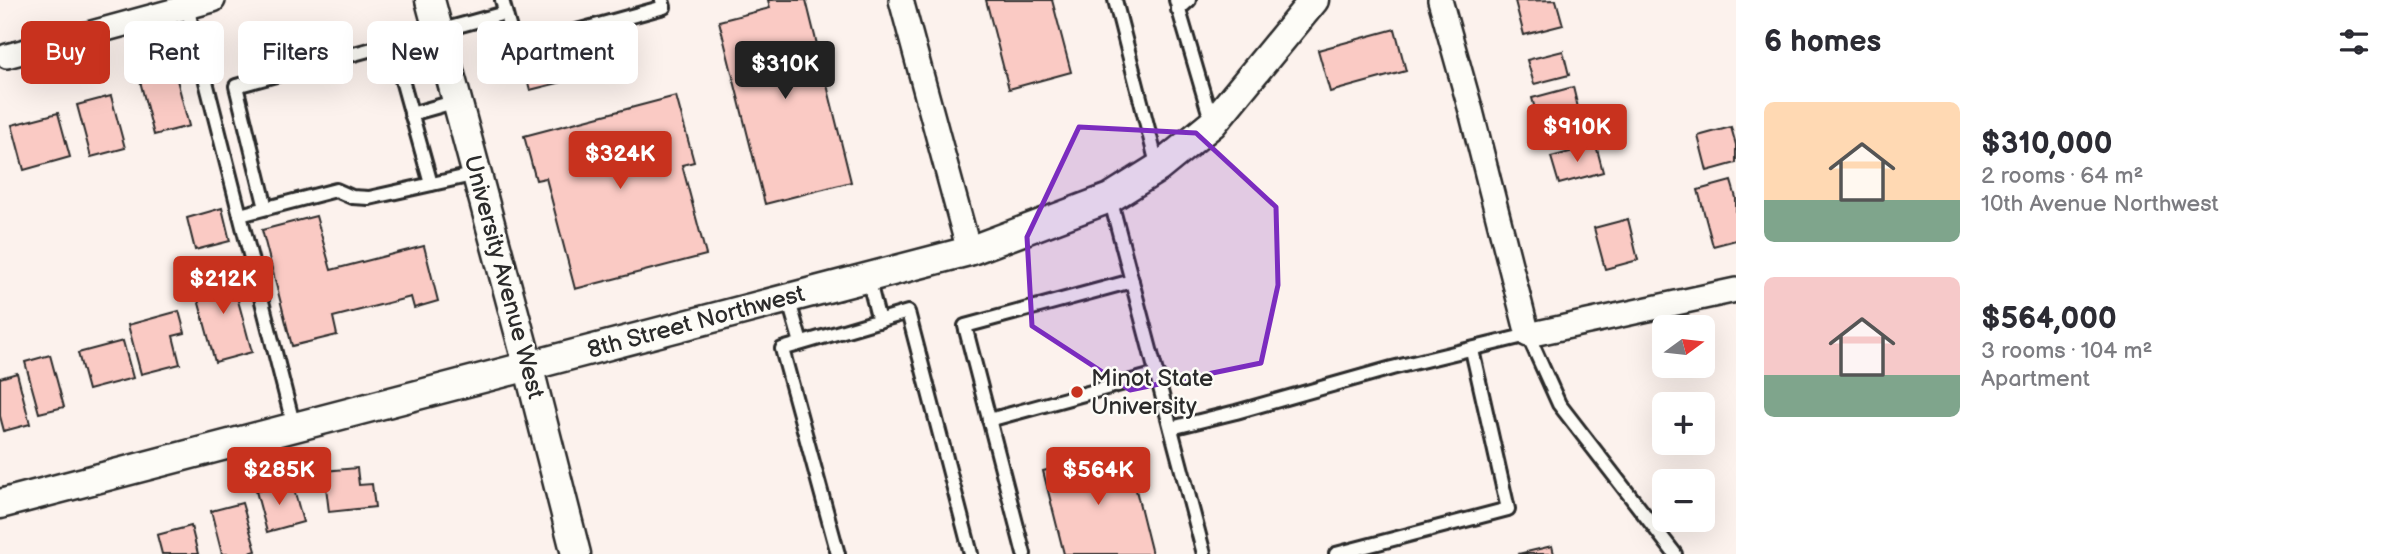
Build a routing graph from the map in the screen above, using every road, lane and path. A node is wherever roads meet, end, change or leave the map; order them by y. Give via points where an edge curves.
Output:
1 (213, 0) edge
2 (430, 0) edge
3 (662, 0) edge
4 (901, 0) edge
5 (1115, 0) edge
6 (1189, 0) edge
7 (1314, 0) edge
8 (1440, 0) edge
9 (1177, 5) edge
10 (503, 6) edge
11 (187, 7) junction
12 (436, 21) edge
13 (463, 22) edge
14 (367, 51) edge
15 (7, 56) dead end
16 (403, 84) edge
17 (453, 84) edge
18 (457, 101) junction
19 (411, 114) junction
20 (1212, 124) junction
21 (1158, 168) junction
22 (477, 174) junction
23 (431, 184) junction
24 (1110, 198) junction
25 (266, 208) junction
26 (240, 215) junction
27 (969, 251) junction
28 (867, 277) junction
29 (1132, 281) junction
30 (1736, 290) edge
31 (788, 298) junction
32 (878, 321) junction
33 (1528, 335) junction
34 (801, 343) junction
35 (1472, 350) junction
36 (528, 365) junction
37 (1157, 374) junction
38 (989, 420) junction
39 (294, 427) junction
40 (1171, 428) junction
41 (0, 504) edge
42 (576, 554) edge
43 (838, 554) edge
44 (971, 554) edge
45 (1024, 554) edge
46 (1204, 554) edge
47 (1336, 554) edge
48 (1675, 554) edge

1 - 11 street
2 - 12 street, University Avenue West
3 - 10 lane via 664,7 514,48
4 - 27 street
5 - 21 lane
6 - 9 lane
7 - 20 street, 8th Street Northwest
8 - 33 street
9 - 20 lane
10 - 13 lane
11 - 15 street
11 - 26 lane
14 - 25 lane via 236,86
16 - 19 lane
17 - 18 street, University Avenue West
18 - 19 lane
18 - 22 street, University Avenue West
19 - 23 lane
20 - 21 street, 8th Street Northwest
21 - 24 street, 8th Street Northwest
22 - 23 lane
22 - 36 street, University Avenue West
23 - 25 lane via 369,198 336,190
24 - 27 street, 8th Street Northwest
24 - 29 lane
25 - 26 lane
26 - 39 lane
27 - 28 street, 8th Street Northwest
28 - 31 street, 8th Street Northwest
28 - 32 lane
29 - 37 lane
29 - 38 lane via 965,326
30 - 33 street
31 - 34 lane
31 - 36 street, 8th Street Northwest
32 - 34 lane
32 - 44 lane via 908,312
33 - 35 lane
33 - 48 lane via 1559,404
34 - 43 lane via 782,348
35 - 40 lane
35 - 47 lane via 1508,509
36 - 39 street, 8th Street Northwest
36 - 42 street, University Avenue West
37 - 38 lane
37 - 40 lane
38 - 45 lane
39 - 41 street, 8th Street Northwest
40 - 46 lane

